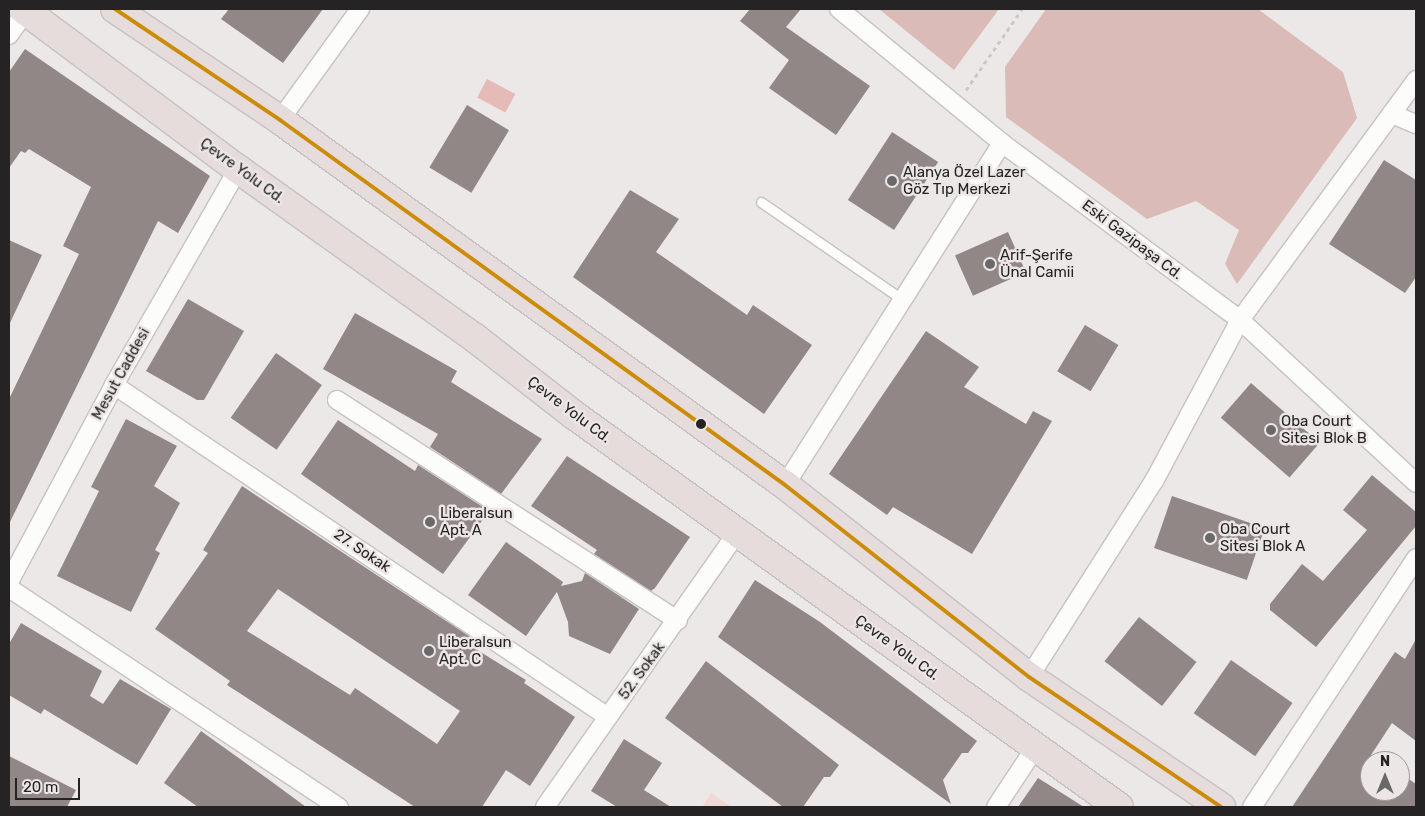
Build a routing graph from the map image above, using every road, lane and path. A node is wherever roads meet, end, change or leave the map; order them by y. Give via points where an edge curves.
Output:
1 (115, 9) edge
2 (360, 9) edge
3 (839, 9) edge
4 (1022, 9) edge
5 (24, 10) edge
6 (9, 35) edge
7 (1416, 80) edge
8 (955, 105) junction
9 (1392, 114) junction
10 (280, 120) junction
11 (1416, 124) edge
12 (1002, 143) junction
13 (238, 169) junction
14 (761, 202) dead end
15 (903, 300) junction
16 (1240, 320) junction
17 (114, 385) junction
18 (337, 400) dead end
19 (1416, 483) edge
20 (785, 485) junction
21 (737, 532) junction
22 (1416, 558) edge
23 (9, 582) edge
24 (9, 588) edge
25 (678, 621) junction
26 (1029, 677) junction
27 (608, 717) junction
28 (1035, 748) junction
29 (339, 807) edge
30 (545, 807) edge
31 (996, 807) edge
32 (1119, 807) edge
33 (1221, 807) edge
34 (1252, 807) edge

1 - 10 highway
2 - 10 street
3 - 8 street, Eski Gazipaşa Cd.
4 - 8 path
5 - 6 street
5 - 13 highway, Çevre Yolu Cd.
7 - 9 street
8 - 12 street, Eski Gazipaşa Cd.
9 - 11 street
9 - 16 street
10 - 20 highway
12 - 15 street
12 - 16 street, Eski Gazipaşa Cd.
13 - 17 street, Mesut Caddesi
13 - 21 highway, Çevre Yolu Cd. via 475,338 574,415
14 - 15 lane
15 - 20 street
16 - 19 street, Eski Gazipaşa Cd.
16 - 26 street via 1154,481
17 - 23 street, Mesut Caddesi
17 - 27 street, 27. Sokak
18 - 25 street
20 - 26 highway
21 - 25 street, 52. Sokak
21 - 28 highway, Çevre Yolu Cd.
22 - 34 street
24 - 29 street
25 - 27 street, 52. Sokak
26 - 33 highway
27 - 30 street, 52. Sokak
28 - 31 street
28 - 32 highway, Çevre Yolu Cd.

